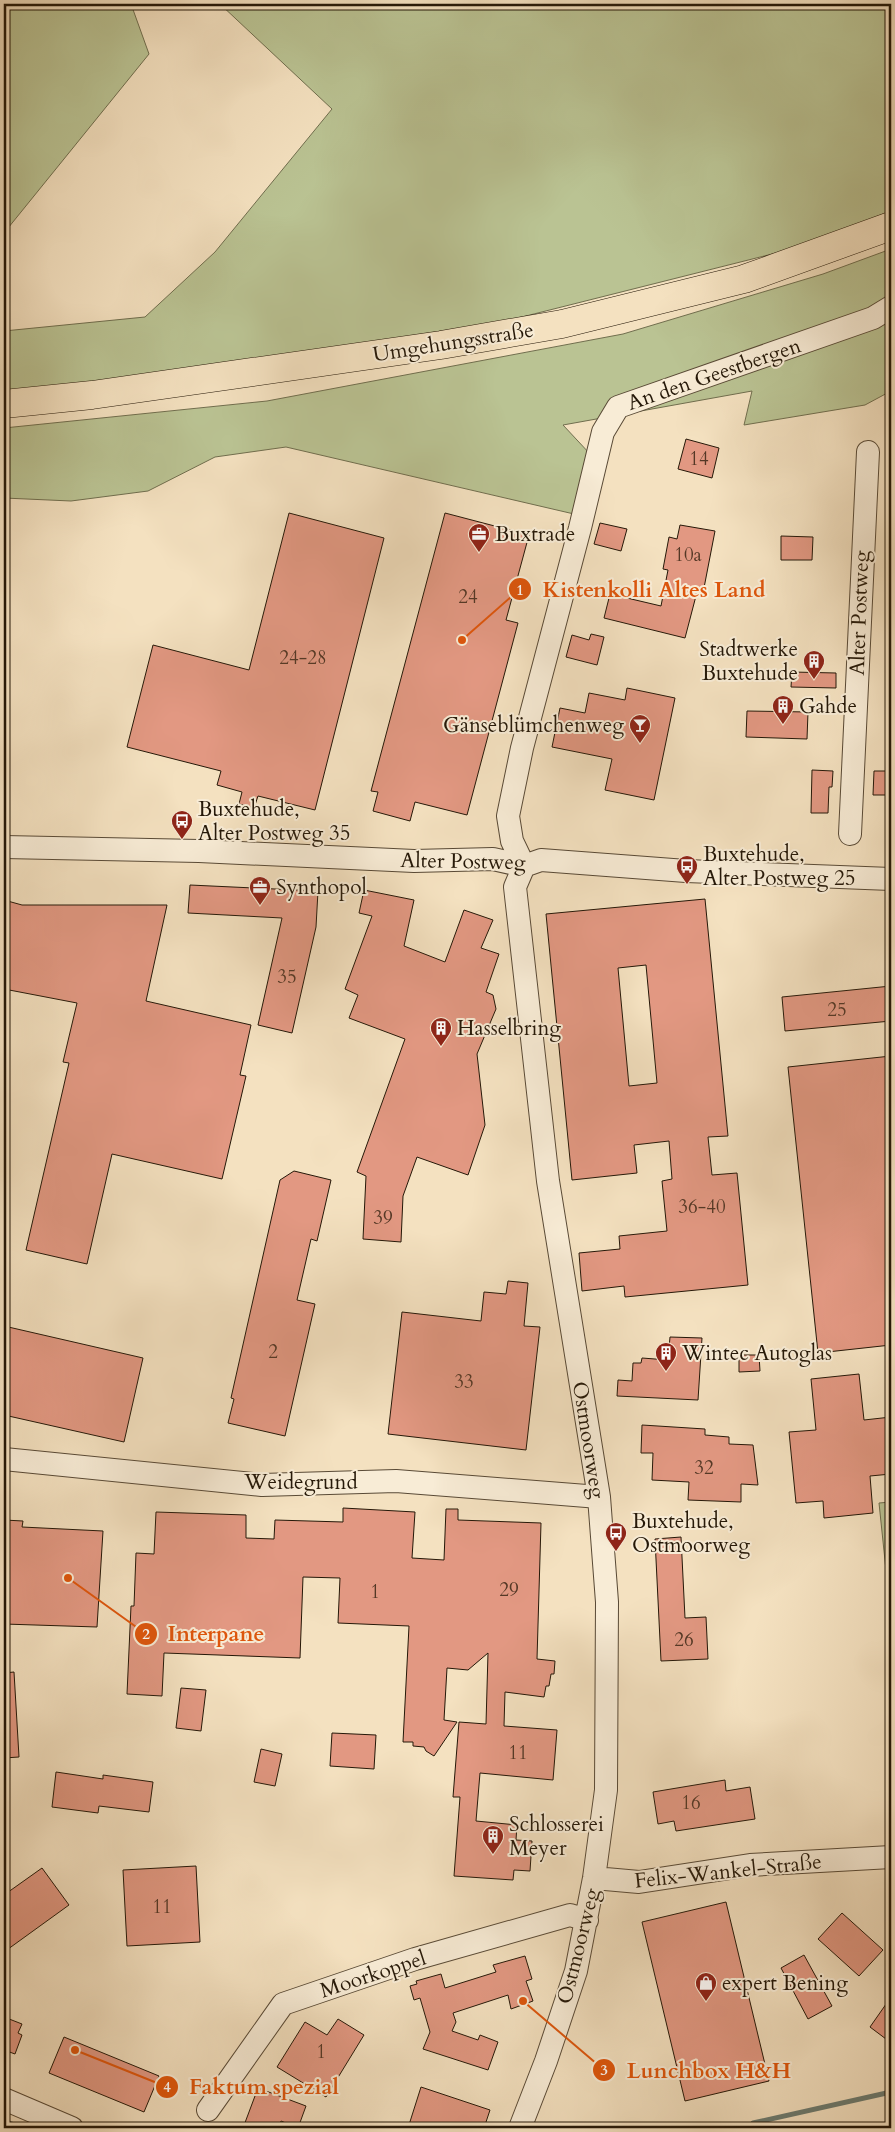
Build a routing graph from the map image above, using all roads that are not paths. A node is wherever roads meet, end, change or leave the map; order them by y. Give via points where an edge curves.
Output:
1 (891, 226) edge
2 (891, 307) edge
3 (4, 404) edge
4 (868, 452) dead end
5 (850, 834) dead end
6 (4, 847) edge
7 (524, 866) junction
8 (891, 878) edge
9 (4, 1458) edge
10 (599, 1498) junction
11 (891, 1857) edge
12 (594, 1878) junction
13 (587, 1920) junction
14 (4, 2099) edge
15 (208, 2110) dead end
16 (72, 2128) edge
17 (520, 2128) edge

1 - 3 main road, Umgehungsstraße via 744,279 562,324 422,348 92,395
2 - 7 street, An den Geestbergen via 873,318 618,407 609,420 602,432 522,748 508,816 512,841
4 - 5 street, Alter Postweg
6 - 7 street, Alter Postweg via 414,860 493,859
7 - 8 street, Alter Postweg via 541,860 686,871
7 - 10 street, Ostmoorweg via 514,887 548,1181
9 - 10 street, Weidegrund via 262,1485 396,1480
10 - 12 street, Ostmoorweg via 607,1602 606,1790
11 - 12 street, Felix-Wankel-Straße via 750,1864 639,1882
12 - 13 street, Ostmoorweg
13 - 15 street, Moorkoppel via 570,1916 562,1918 415,1959 283,2004
13 - 17 street, Ostmoorweg via 576,1971
14 - 16 street

